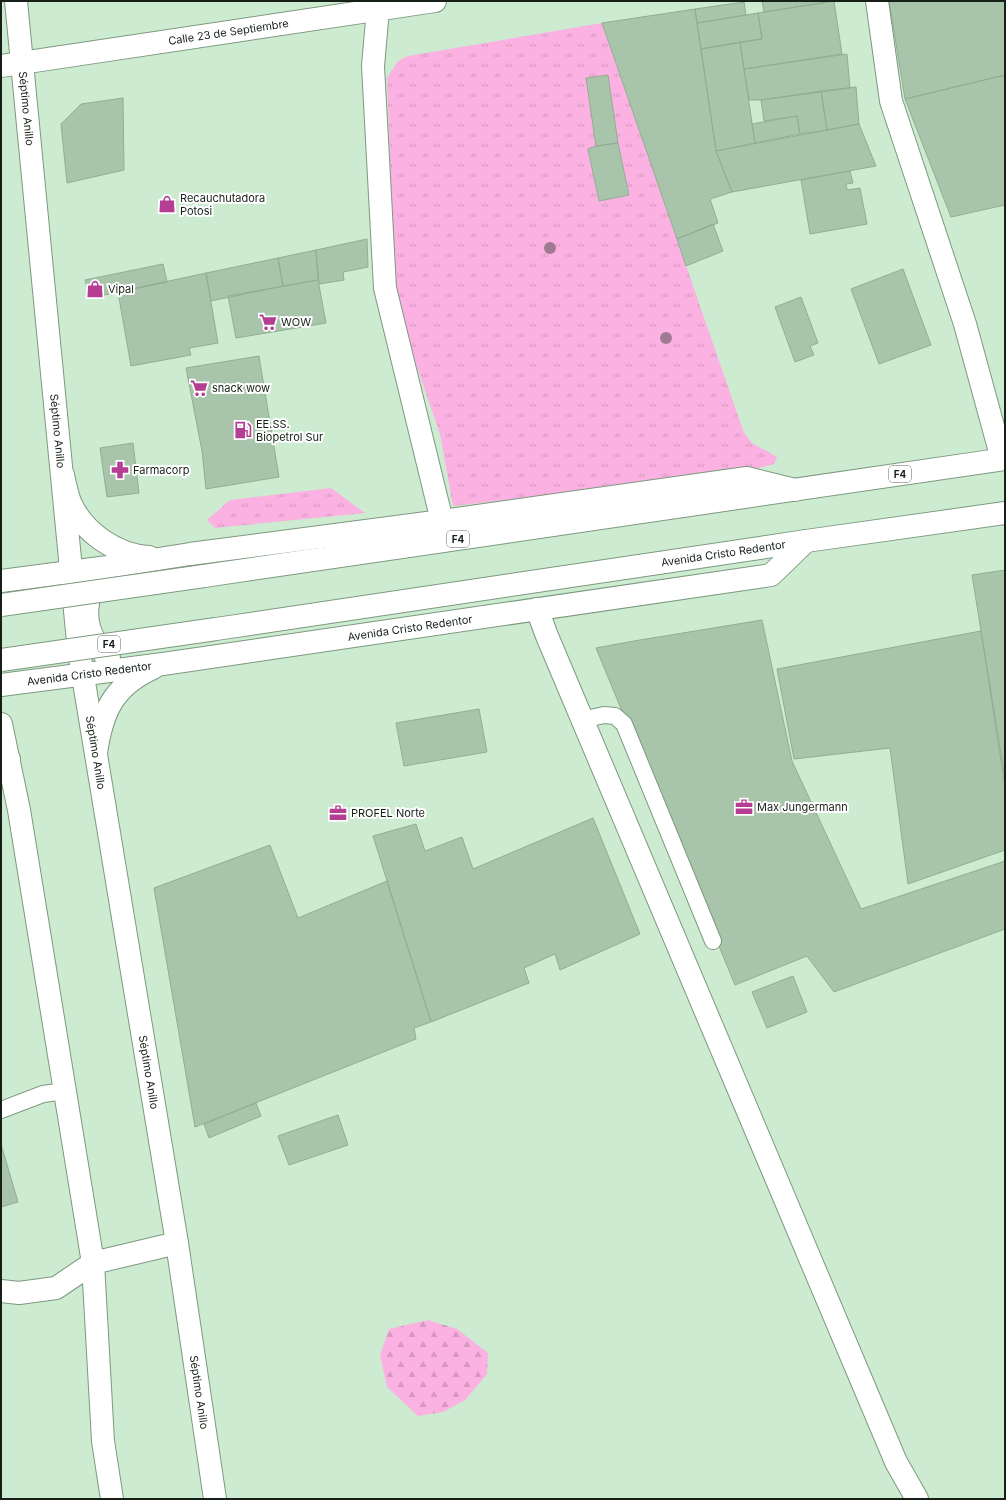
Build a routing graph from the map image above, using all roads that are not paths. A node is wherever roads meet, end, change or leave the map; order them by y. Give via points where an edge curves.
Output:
1 (16, 1) edge
2 (435, 1) edge
3 (877, 1) edge
4 (378, 9) junction
5 (11, 65) edge
6 (1004, 459) edge
7 (62, 475) junction
8 (796, 490) junction
9 (1005, 513) edge
10 (442, 521) junction
11 (806, 541) junction
12 (164, 558) junction
13 (108, 567) junction
14 (71, 572) junction
15 (1, 581) edge
16 (1, 605) edge
17 (537, 609) junction
18 (1, 660) edge
19 (163, 664) junction
20 (126, 668) junction
21 (83, 674) junction
22 (1, 685) edge
23 (582, 720) junction
24 (1, 724) edge
25 (96, 753) junction
26 (5, 754) edge
27 (713, 941) dead end
28 (65, 1091) junction
29 (1, 1110) edge
30 (177, 1243) junction
31 (94, 1264) junction
32 (1, 1291) edge
33 (112, 1499) edge
34 (215, 1499) edge
35 (918, 1499) edge

1 - 5 main road, Séptimo Anillo
2 - 4 main road, Calle 23 de Septiembre
3 - 6 main road via 891,101 965,324
4 - 5 main road, Calle 23 de Septiembre
4 - 10 main road via 373,66 385,288
5 - 7 main road, Séptimo Anillo
6 - 8 main road, F4
7 - 12 main road via 70,503 86,527 108,545 135,556
7 - 14 main road, Séptimo Anillo
8 - 10 main road via 747,478
8 - 16 main road, F4, bridge
9 - 11 main road, Avenida Cristo Redentor / F4
10 - 12 main road
11 - 17 main road, Avenida Cristo Redentor via 771,575
11 - 18 main road, Avenida Cristo Redentor / F4, bridge
12 - 13 main road
13 - 14 main road
13 - 20 main road via 92,586 86,610 90,635 105,655
14 - 15 main road
14 - 21 main road, Séptimo Anillo
17 - 19 main road, Avenida Cristo Redentor
17 - 23 main road
19 - 20 main road, Avenida Cristo Redentor
19 - 25 main road via 141,673 122,688 108,707
20 - 21 main road, Avenida Cristo Redentor
21 - 22 main road, Avenida Cristo Redentor
21 - 25 main road, Séptimo Anillo
23 - 27 lane via 604,715 614,716 624,724
23 - 35 main road via 893,1454
24 - 26 main road
25 - 30 main road, Séptimo Anillo
26 - 28 main road via 19,810
28 - 29 lane via 43,1094
28 - 31 main road
30 - 31 main road
30 - 34 main road, Séptimo Anillo
31 - 32 main road via 56,1288 19,1293
31 - 33 main road via 103,1441

